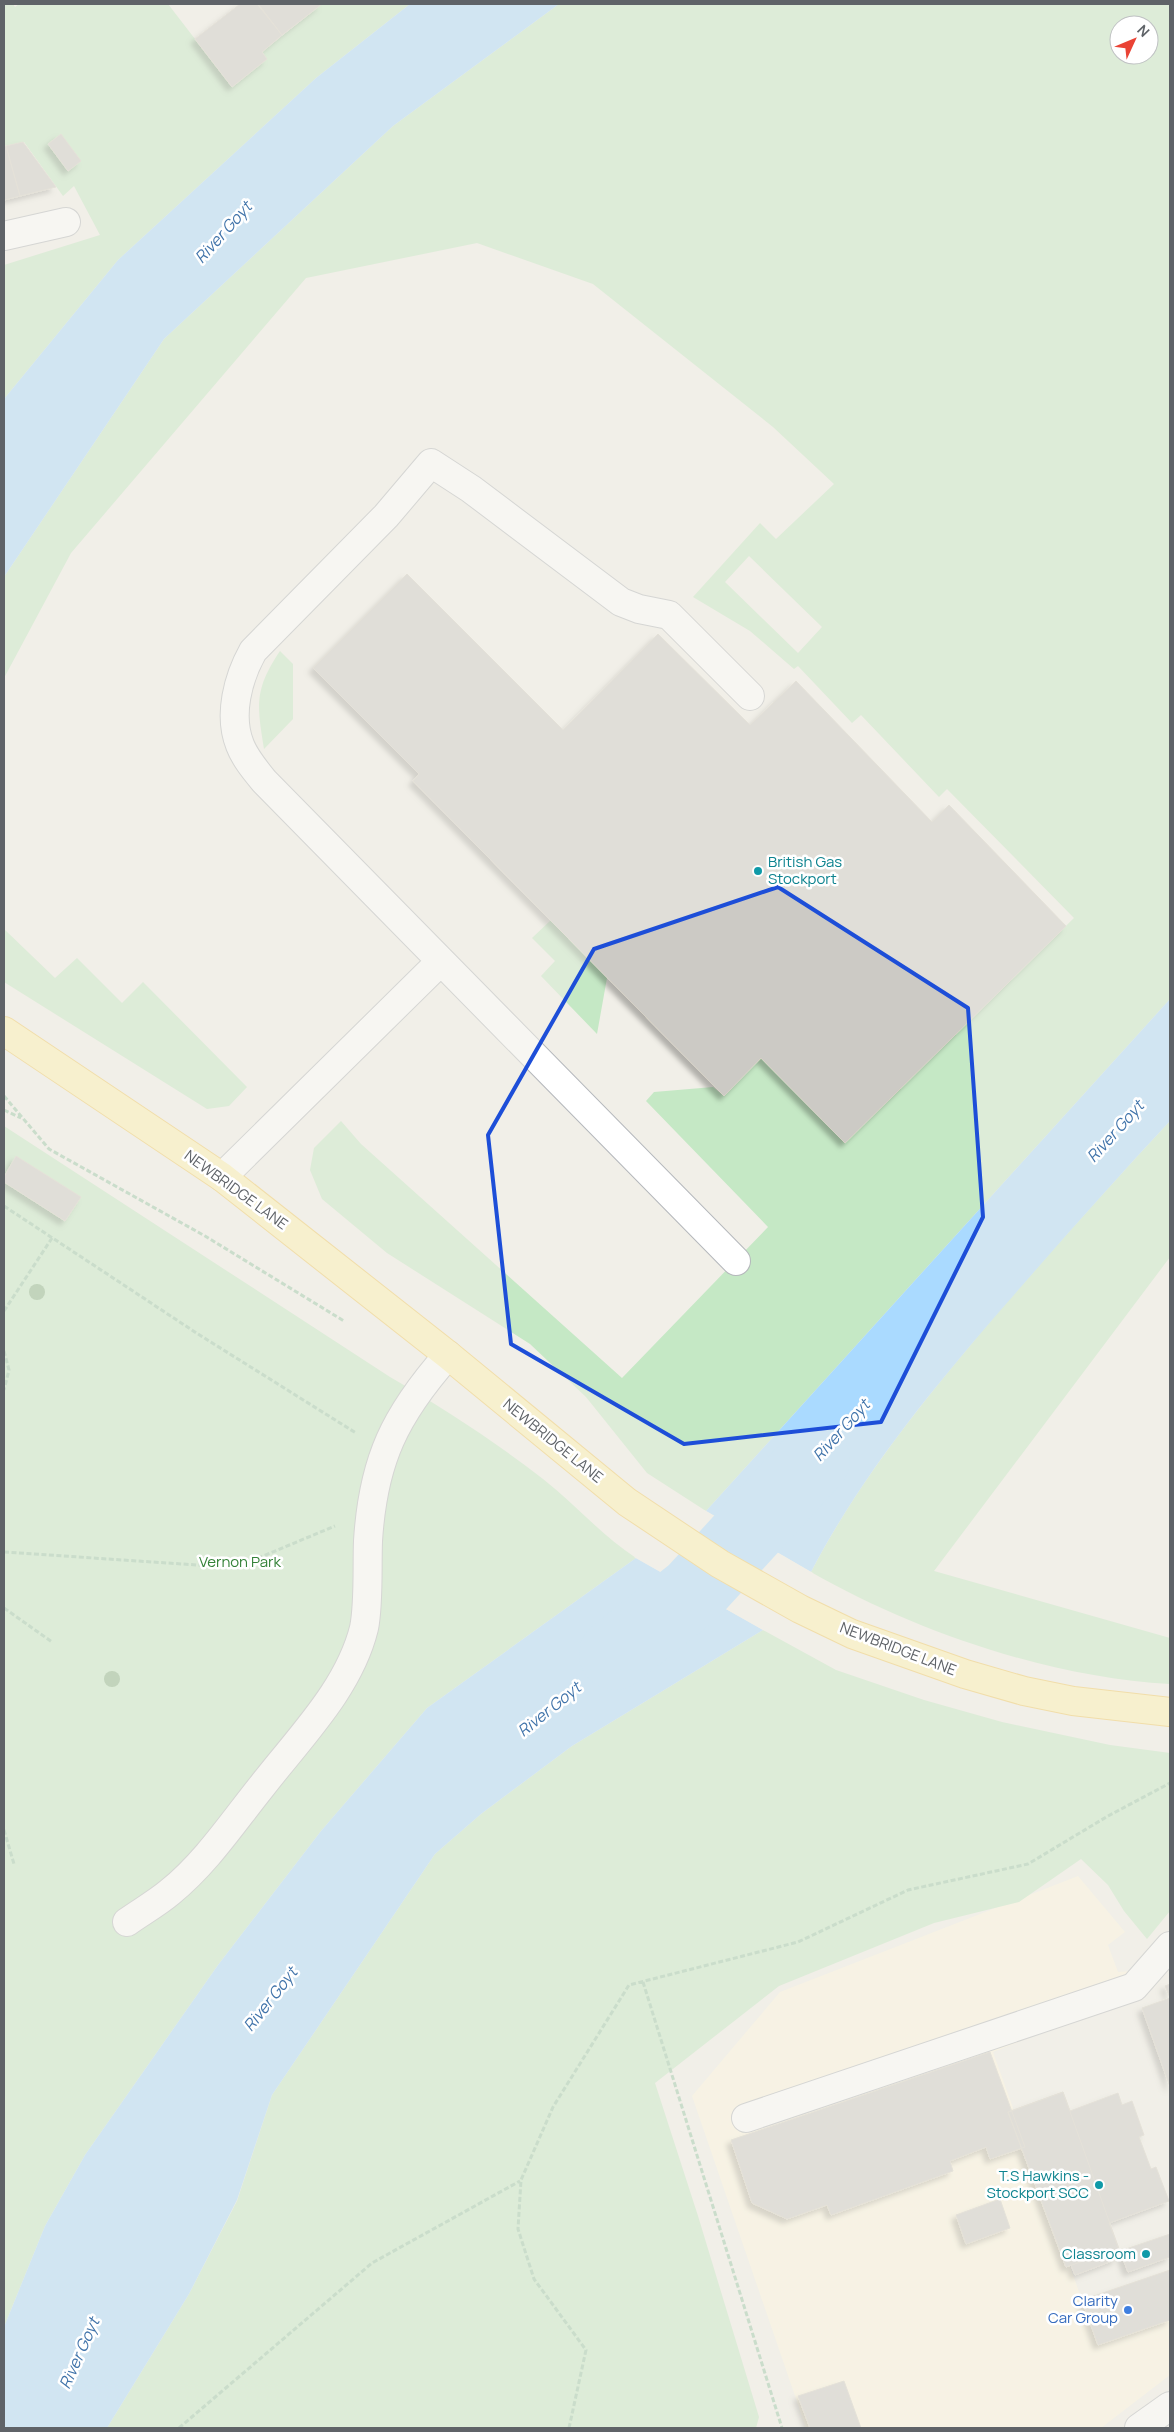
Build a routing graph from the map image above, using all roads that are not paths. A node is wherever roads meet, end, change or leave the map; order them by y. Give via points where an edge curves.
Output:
1 (66, 222) dead end
2 (4, 236) edge
3 (750, 696) dead end
4 (441, 961) junction
5 (4, 1031) edge
6 (222, 1177) junction
7 (736, 1260) dead end
8 (448, 1355) junction
9 (1170, 1712) edge
10 (127, 1922) dead end
11 (1170, 1946) edge
12 (746, 2118) dead end
13 (1170, 2406) edge
14 (1139, 2428) edge

1 - 2 street
3 - 4 street via 670,615 620,602 471,489 431,463 386,516 253,651 242,669 235,724 240,745 264,780
4 - 6 street
4 - 7 street
5 - 6 main road, NEWBRIDGE LANE
6 - 8 main road, NEWBRIDGE LANE
8 - 9 main road, NEWBRIDGE LANE via 626,1502 720,1564 800,1609 852,1634 1024,1692
8 - 10 street via 405,1410 384,1451 370,1512 364,1626 349,1670 318,1715 198,1864 171,1892
11 - 12 street via 1134,1987
13 - 14 street

